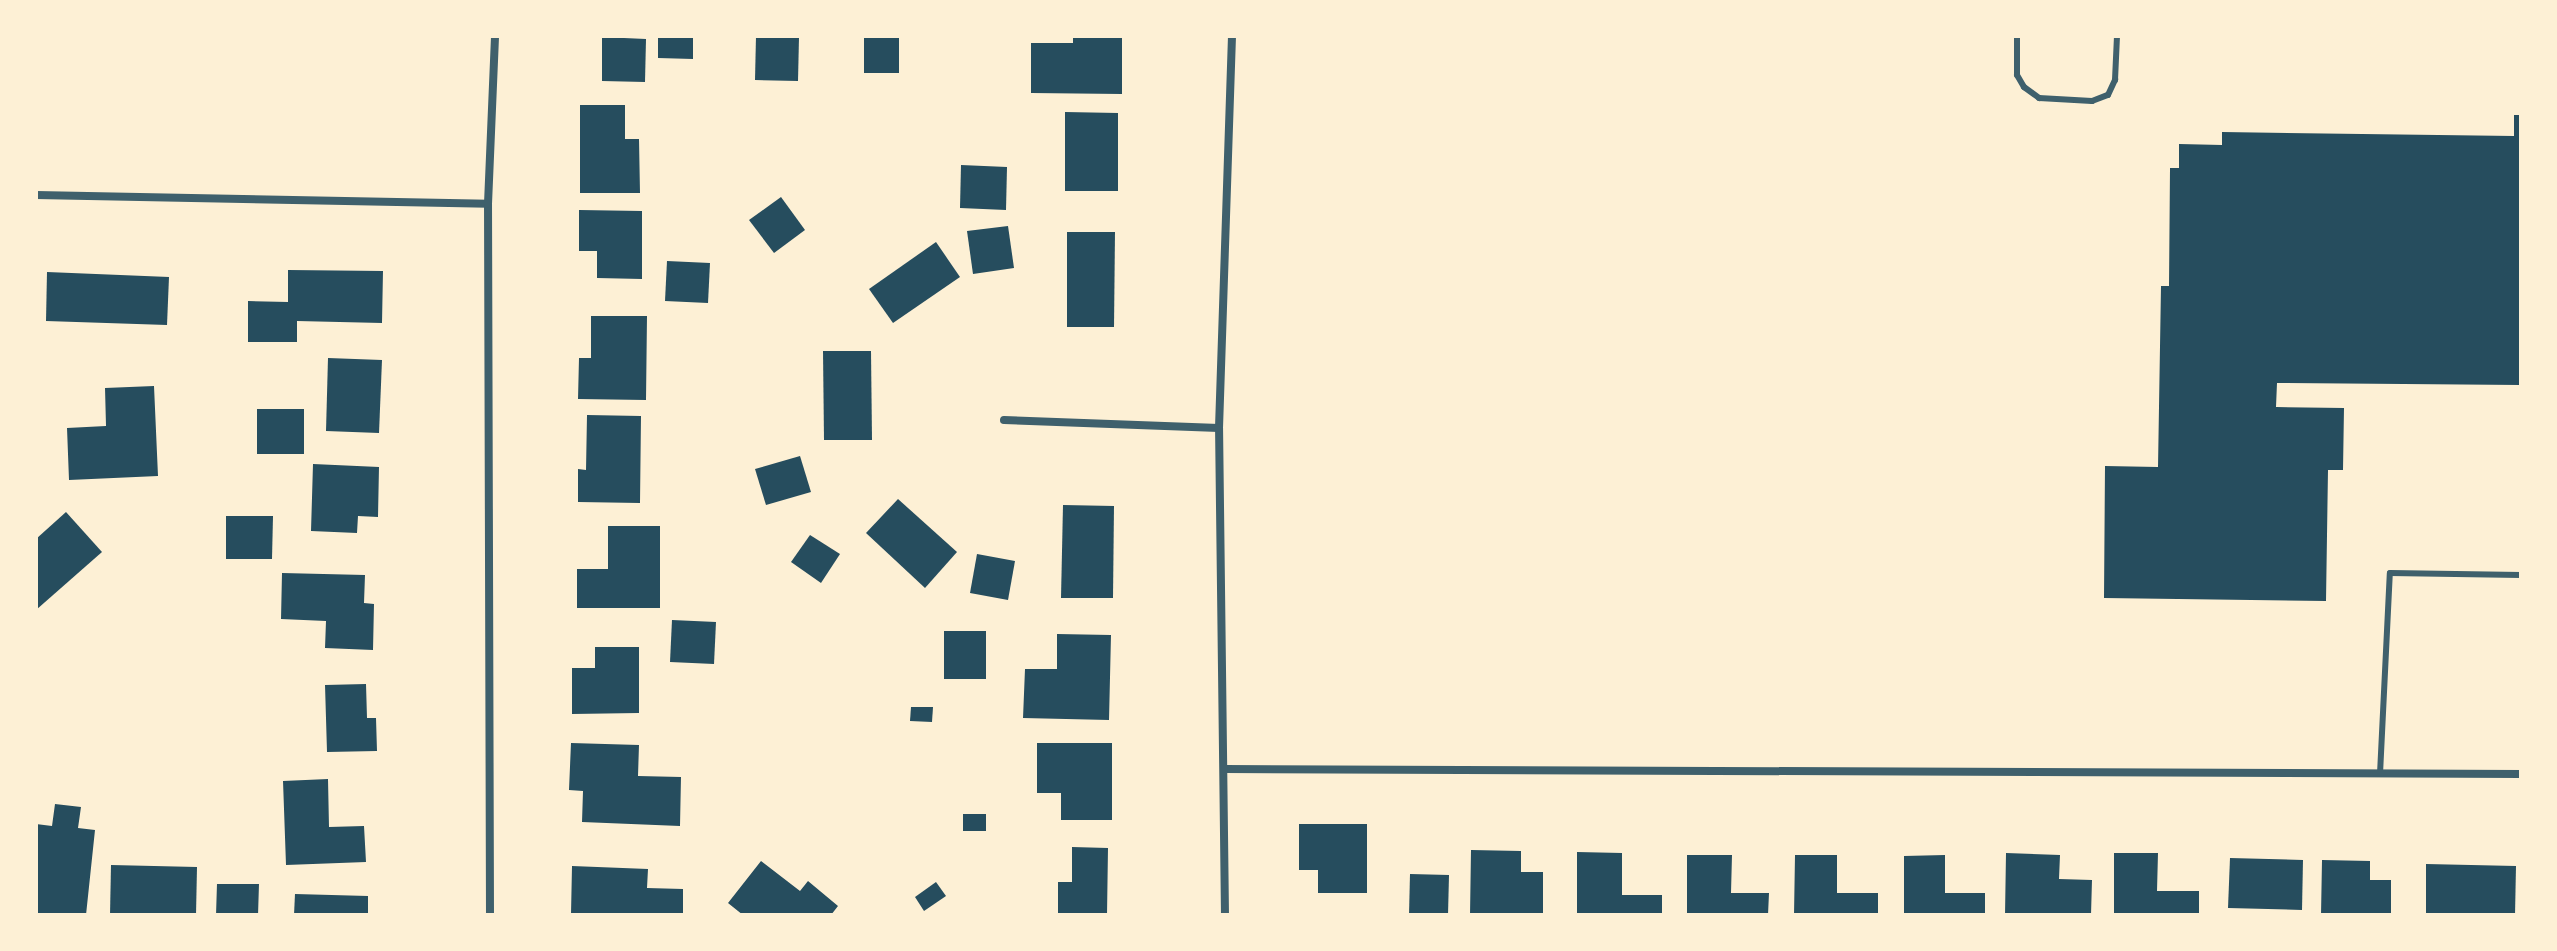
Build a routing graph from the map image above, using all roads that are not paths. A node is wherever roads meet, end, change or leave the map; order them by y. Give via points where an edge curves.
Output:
1 (495, 36) edge
2 (1232, 36) edge
3 (2017, 36) edge
4 (2117, 36) edge
5 (36, 195) edge
6 (488, 204) junction
7 (1004, 420) dead end
8 (1219, 428) junction
9 (2521, 575) edge
10 (1225, 769) junction
11 (2380, 774) junction
12 (2521, 774) edge
13 (490, 915) edge
14 (1225, 915) edge

1 - 6 street
2 - 8 street
3 - 4 lane via 2017,75 2024,87 2039,98 2092,101 2108,95 2115,80
5 - 6 street
6 - 13 street
7 - 8 street
8 - 10 street
9 - 11 lane via 2390,573
10 - 11 street
10 - 14 street
11 - 12 street

